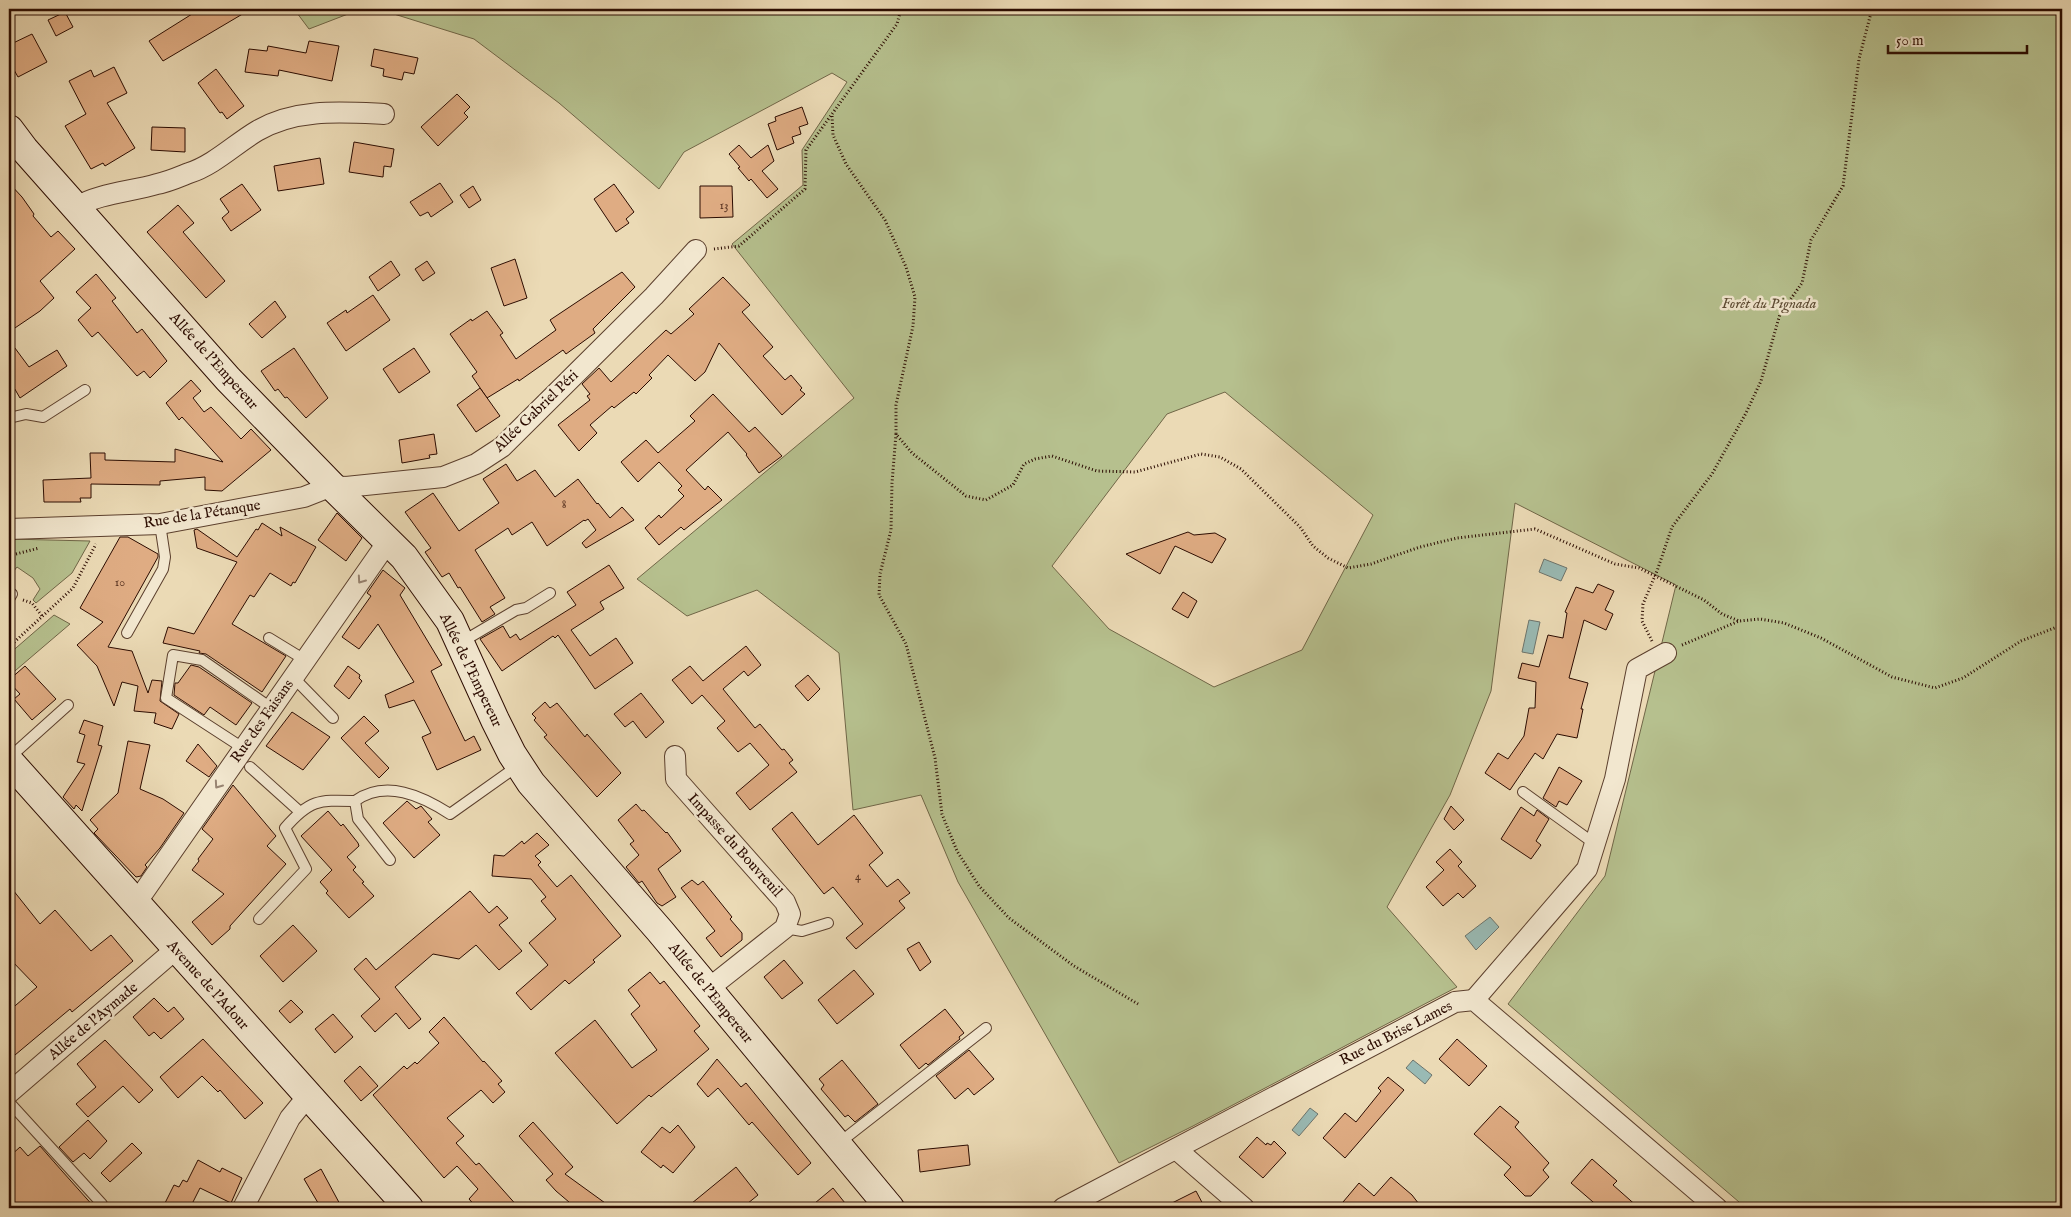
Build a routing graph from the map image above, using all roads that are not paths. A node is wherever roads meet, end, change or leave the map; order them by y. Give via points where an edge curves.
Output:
1 (384, 114) dead end
2 (9, 129) edge
3 (76, 207) junction
4 (696, 250) road end
5 (85, 390) dead end
6 (9, 418) edge
7 (332, 486) junction
8 (160, 524) junction
9 (9, 529) edge
10 (389, 540) junction
11 (550, 592) dead end
12 (127, 633) dead end
13 (269, 638) dead end
14 (460, 643) junction
15 (1666, 652) road end
16 (305, 660) junction
17 (293, 677) junction
18 (68, 705) dead end
19 (272, 708) junction
20 (333, 718) dead end
21 (676, 756) dead end
22 (247, 758) junction
23 (9, 760) edge
24 (519, 765) junction
25 (1523, 792) dead end
26 (356, 801) junction
27 (299, 811) junction
28 (1595, 844) junction
29 (390, 860) dead end
30 (136, 903) junction
31 (259, 919) dead end
32 (828, 923) dead end
33 (785, 928) junction
34 (176, 949) junction
35 (708, 990) junction
36 (1474, 1000) junction
37 (986, 1028) dead end
38 (9, 1093) edge
39 (308, 1096) junction
40 (9, 1102) edge
41 (837, 1144) junction
42 (1176, 1149) junction
43 (102, 1204) dead end
44 (243, 1208) edge
45 (408, 1208) edge
46 (890, 1208) edge
47 (1063, 1208) edge
48 (1244, 1208) edge
49 (1717, 1208) edge

1 - 3 street via 332,111 288,117 258,130 193,172
2 - 3 street, Allée de l'Empereur
3 - 7 street, Allée de l'Empereur via 228,379
4 - 7 street, Allée Gabriel Péri via 502,447 476,464 443,477
5 - 6 lane via 43,417 26,414
7 - 8 street, Rue de la Pétanque via 304,497
7 - 10 street, Allée de l'Empereur
8 - 9 street, Rue de la Pétanque
8 - 12 lane via 165,556 163,570
10 - 14 street, Allée de l'Empereur via 423,581 450,621
10 -> 16 street, Rue des Faisans
11 - 14 lane
13 - 16 lane
14 - 24 street, Allée de l'Empereur via 494,720
15 - 28 street via 1637,669 1615,778
16 - 17 street, Rue des Faisans
17 - 19 street, Rue des Faisans
17 - 20 lane
18 - 23 lane
19 - 22 street, Rue des Faisans
19 - 22 lane via 202,660 173,655 166,698
21 - 33 street, Impasse du Bouvreuil via 676,779 785,902 790,914
22 - 27 lane
22 -> 30 street, Rue des Faisans
23 - 30 street, Avenue de l'Adour
24 - 26 lane via 450,814 428,800 408,793 383,790 364,795
24 - 35 street, Allée de l'Empereur
25 - 28 lane
26 - 27 lane via 321,800
26 - 29 lane via 358,820
27 - 31 lane via 285,828 306,869
28 - 36 street via 1587,869
30 - 34 street, Avenue de l'Adour
32 - 33 lane via 802,931
33 - 35 street
34 - 38 street, Allée de l'Aymade
34 - 39 street, Avenue de l'Adour
35 - 41 street, Allée de l'Empereur
36 - 42 street, Rue du Brise Lames via 1455,1002
36 - 49 street, Rue du Brise Lames
37 - 41 lane
39 - 44 street via 290,1118
39 - 45 street, Avenue de l'Adour
40 - 43 lane
41 - 46 street, Allée de l'Empereur
42 - 47 street, Rue du Brise Lames
42 - 48 street

